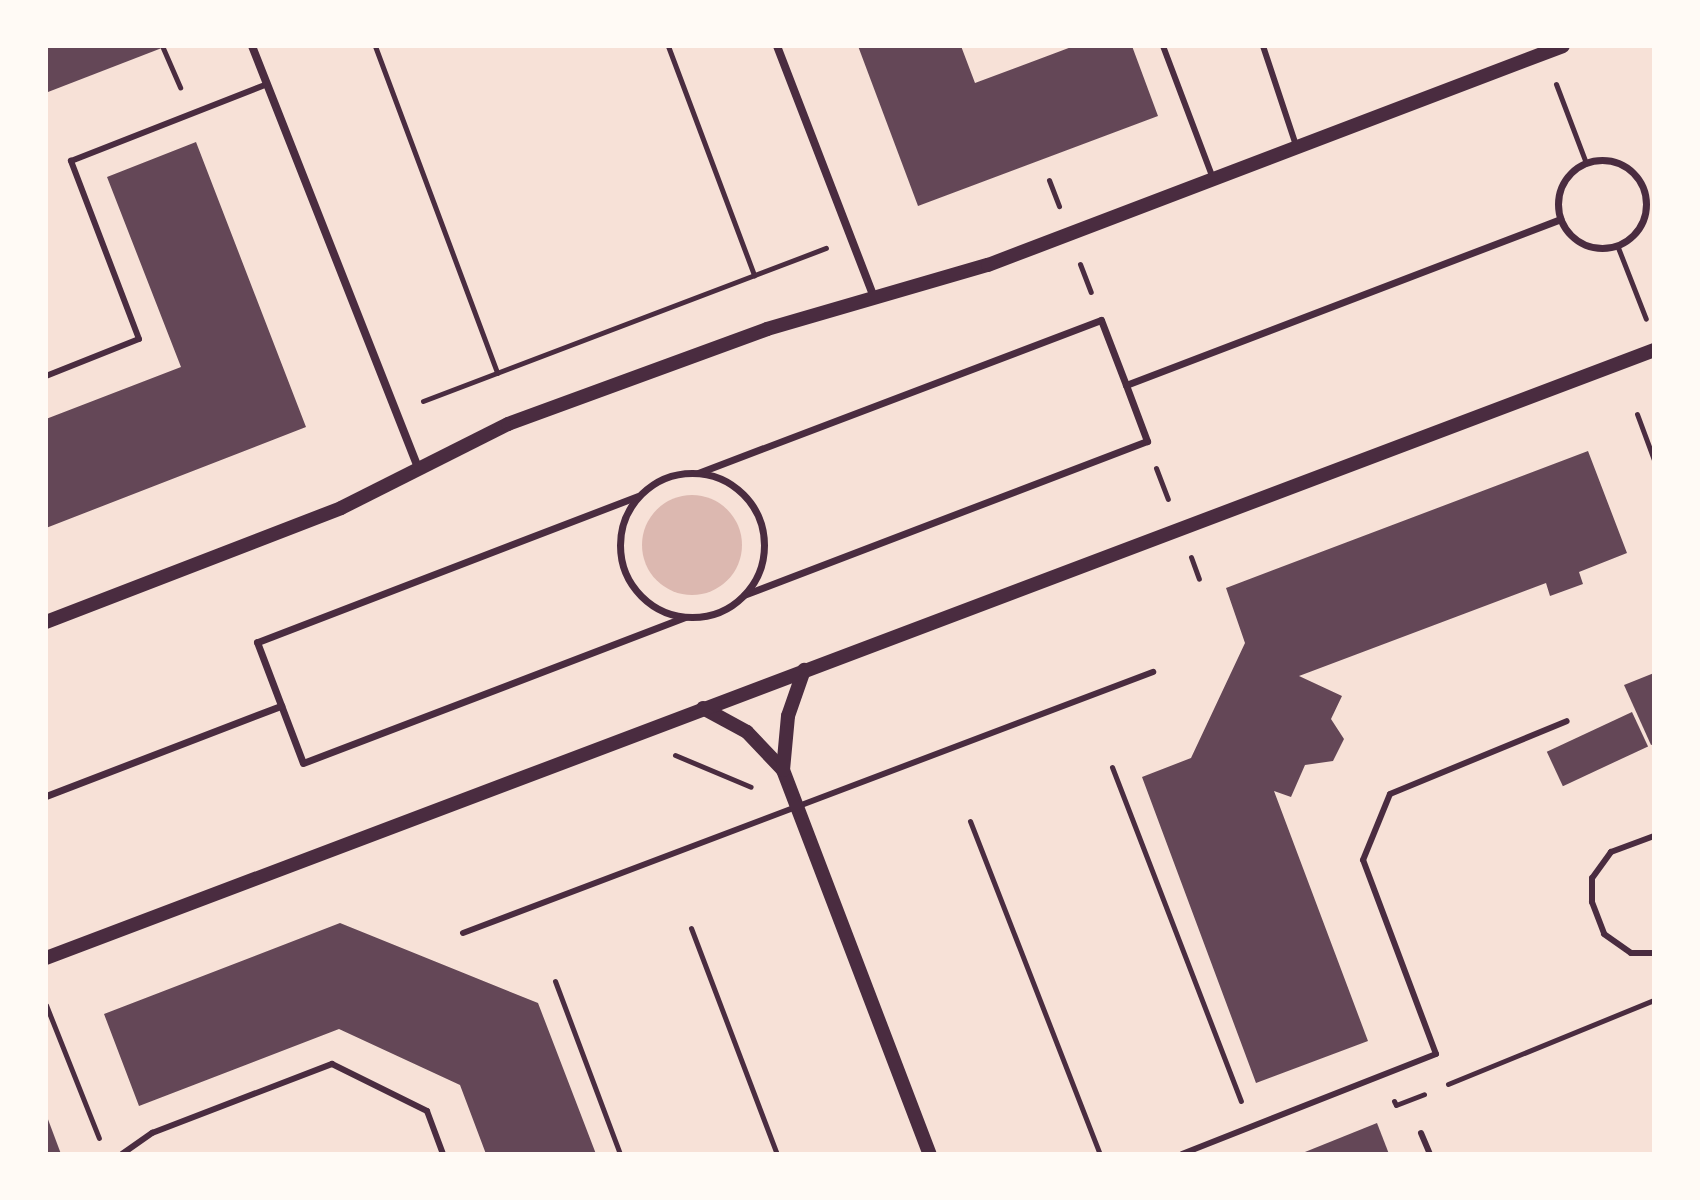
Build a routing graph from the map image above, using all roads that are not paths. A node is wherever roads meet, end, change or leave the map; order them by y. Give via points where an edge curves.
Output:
1 (252, 46) edge
2 (777, 46) edge
3 (1163, 46) edge
4 (1263, 46) edge
5 (1563, 46) edge
6 (267, 84) junction
7 (1297, 149) junction
8 (1213, 180) junction
9 (1654, 183) edge
10 (1643, 188) junction
11 (1560, 219) junction
12 (874, 298) junction
13 (1654, 350) edge
14 (46, 376) edge
15 (1126, 385) junction
16 (418, 468) junction
17 (698, 473) junction
18 (638, 496) junction
19 (744, 595) junction
20 (685, 617) junction
21 (46, 622) edge
22 (804, 670) junction
23 (1153, 672) dead end
24 (281, 706) junction
25 (703, 708) junction
26 (1567, 721) dead end
27 (783, 770) junction
28 (46, 796) edge
29 (798, 807) junction
30 (1654, 836) edge
31 (463, 933) dead end
32 (1654, 953) edge
33 (46, 958) edge
34 (1421, 1133) dead end
35 (122, 1154) edge
36 (443, 1154) edge
37 (930, 1154) edge
38 (1182, 1154) edge
39 (1430, 1154) edge

1 - 6 street
2 - 12 street
3 - 8 lane
4 - 7 lane
5 - 7 street
6 - 14 lane via 71,161 139,339
6 - 16 street
7 - 8 street
8 - 12 street via 988,265
9 - 10 street
10 - 11 street via 1636,175 1613,161 1586,163 1564,179
10 - 11 street via 1645,215 1639,228 1617,245 1604,248 1578,241
11 - 15 street
12 - 16 street via 767,329 508,424
13 - 22 street
15 - 17 street via 1101,320
15 - 19 street via 1147,441
16 - 21 street via 341,508
17 - 18 street via 666,477
17 - 19 street via 721,478 745,495 760,519 764,547 758,575
18 - 20 street via 625,515 618,543 623,571 638,595 662,611
18 - 24 street via 257,642
19 - 20 street via 717,613
20 - 24 street via 303,763
22 - 25 street
22 - 27 street via 788,716
23 - 29 lane
24 - 28 street
25 - 27 street via 747,732
25 - 33 street
26 - 38 lane via 1390,794 1363,860 1436,1054
27 - 29 street
29 - 31 lane
29 - 37 street
30 - 32 lane via 1611,852 1592,878 1604,934 1631,953
34 - 39 lane
35 - 36 lane via 152,1133 332,1064 427,1111

